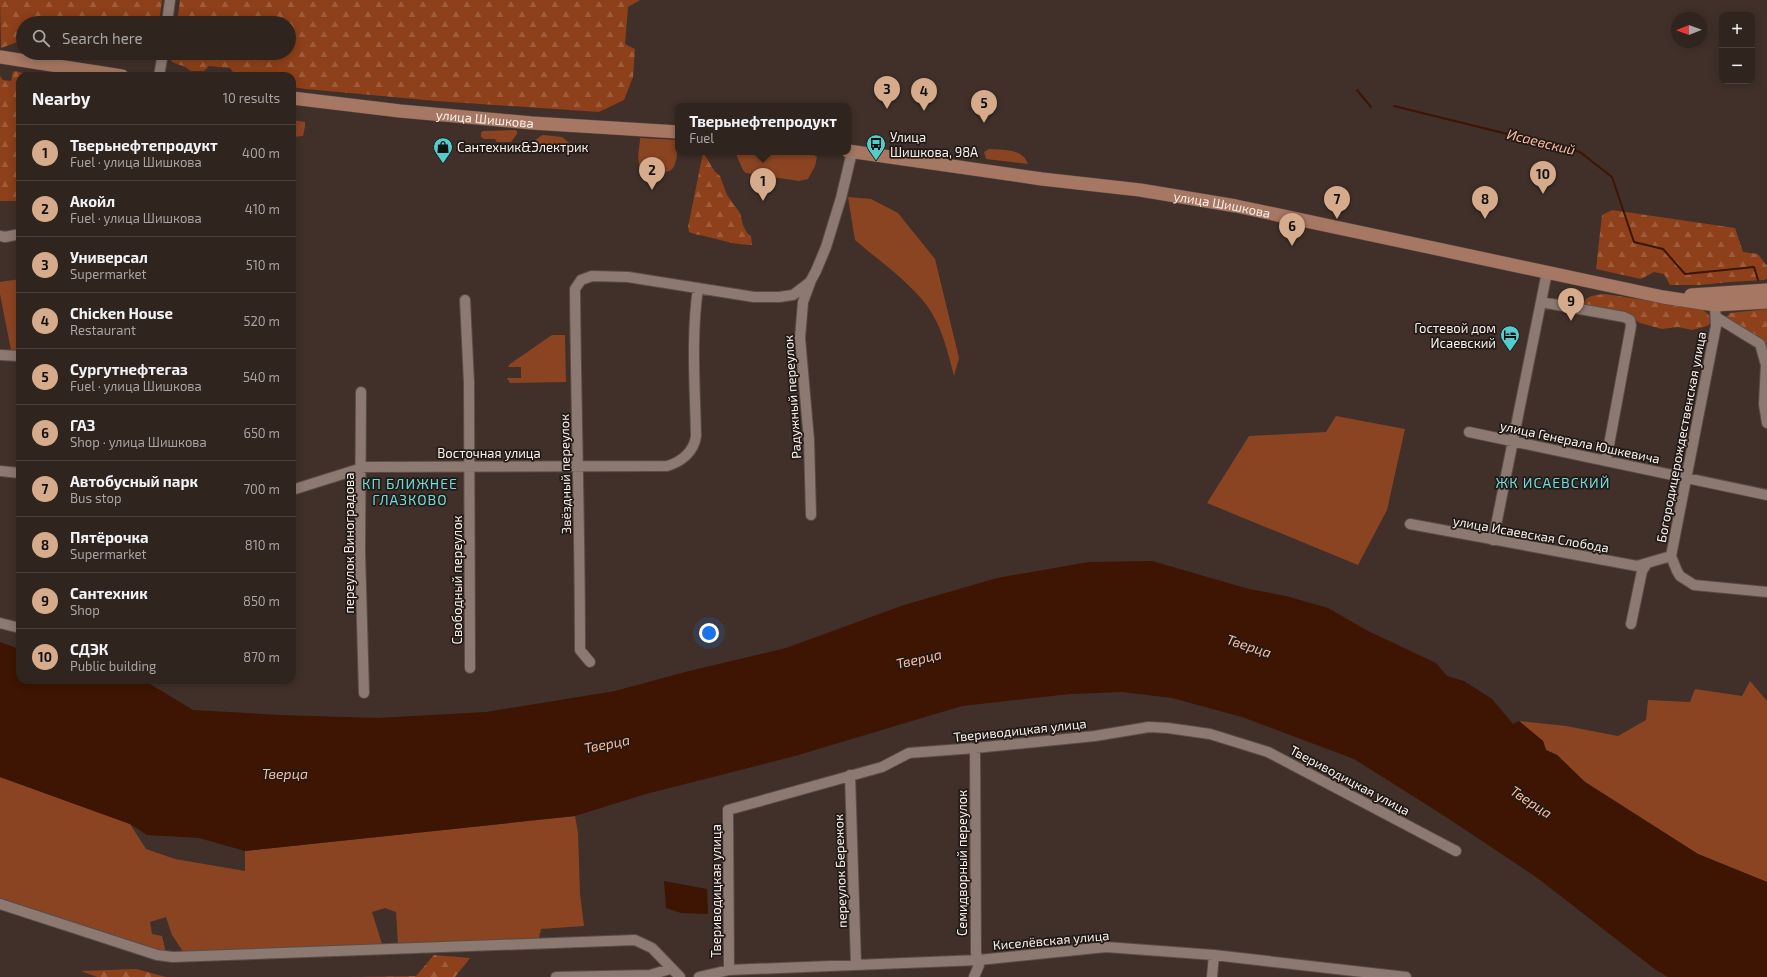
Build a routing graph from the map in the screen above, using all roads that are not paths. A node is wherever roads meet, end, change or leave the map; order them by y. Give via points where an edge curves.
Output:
1 (170, 0) edge
2 (169, 16) edge
3 (0, 57) edge
4 (16, 60) edge
5 (17, 60) edge
6 (162, 60) edge
7 (84, 72) edge
8 (160, 72) edge
9 (296, 98) edge
10 (675, 132) edge
11 (851, 152) edge
12 (849, 155) edge
13 (16, 235) edge
14 (0, 236) edge
15 (1547, 272) junction
16 (811, 279) junction
17 (698, 288) junction
18 (1767, 290) edge
19 (1663, 297) junction
20 (465, 300) dead end
21 (1541, 302) junction
22 (1767, 302) edge
23 (1715, 311) junction
24 (0, 355) edge
25 (16, 356) edge
26 (361, 392) dead end
27 (1767, 423) edge
28 (1469, 432) dead end
29 (1513, 442) junction
30 (1606, 461) junction
31 (470, 466) junction
32 (577, 466) junction
33 (361, 468) junction
34 (0, 471) edge
35 (16, 473) edge
36 (1685, 478) junction
37 (296, 489) edge
38 (1767, 496) edge
39 (812, 515) dead end
40 (1410, 524) dead end
41 (1493, 540) junction
42 (1671, 556) junction
43 (1647, 563) junction
44 (1767, 592) edge
45 (0, 623) edge
46 (1631, 624) dead end
47 (16, 627) edge
48 (590, 662) dead end
49 (470, 668) dead end
50 (364, 694) dead end
51 (974, 748) junction
52 (850, 775) junction
53 (1456, 851) dead end
54 (0, 904) edge
55 (1214, 955) junction
56 (979, 960) junction
57 (856, 965) junction
58 (670, 968) junction
59 (729, 970) junction
60 (556, 977) edge
61 (680, 977) edge
62 (699, 977) edge
63 (974, 977) edge
64 (1212, 977) edge
65 (1406, 977) edge

1 - 2 street
3 - 4 main road
5 - 7 main road
6 - 8 street
9 - 10 main road, улица Шишкова via 408,112
11 - 15 main road, улица Шишкова via 1140,190 1236,206
12 - 16 street, Радужный переулок via 841,198 826,247
13 - 14 street
15 - 19 main road, улица Шишкова
15 - 21 street
16 - 17 street via 793,295 779,297 747,296
16 - 39 street, Радужный переулок via 803,302 800,338 809,440
17 - 32 street, Восточная улица via 694,340 696,436 692,448 677,462 667,466
17 - 32 street, Звёздный переулок via 628,276 592,276 581,280 575,289
18 - 19 main road, улица Шишкова
19 - 23 main road, улица Шишкова
20 - 31 street, Свободный переулок
21 - 29 street
21 - 30 street via 1630,320 1632,326
22 - 23 main road, улица Шишкова
23 - 27 street via 1760,344 1766,365 1763,385
23 - 36 street, Богородицерождественская улица
24 - 25 street
26 - 33 street, переулок Виноградова
28 - 29 street, улица Генерала Юшкевича
29 - 30 street, улица Генерала Юшкевича
29 - 41 street
30 - 36 street, улица Генерала Юшкевича
31 - 32 street, Восточная улица
31 - 33 street, Восточная улица
31 - 49 street, Свободный переулок
32 - 48 street, Звёздный переулок via 580,650
33 - 37 street, Восточная улица
33 - 50 street, переулок Виноградова via 360,552
34 - 35 street
36 - 38 street
36 - 42 street, Богородицерождественская улица
40 - 41 street, улица Исаевская Слобода
41 - 43 street, улица Исаевская Слобода via 1637,566
42 - 43 street, Богородицерождественская улица
42 - 44 street via 1680,576 1694,585
43 - 46 street via 1642,571
45 - 47 street
51 - 52 street, Твериводицкая улица via 910,753 882,767
51 - 53 street, Твериводицкая улица via 1095,736 1149,727 1210,734 1268,752
51 - 56 street, Семидворный переулок via 976,953
52 - 57 street, переулок Бережок
52 - 59 street, Твериводицкая улица via 728,810
54 - 58 street via 157,955 173,957 635,940 652,948
55 - 56 street, Киселёвская улица via 1106,947
55 - 64 street
55 - 65 street, Киселёвская улица
56 - 57 street, Киселёвская улица
56 - 63 street, Семидворный переулок
57 - 59 street, Киселёвская улица
58 - 60 street via 650,974
58 - 61 street
59 - 62 street, Киселёвская улица

